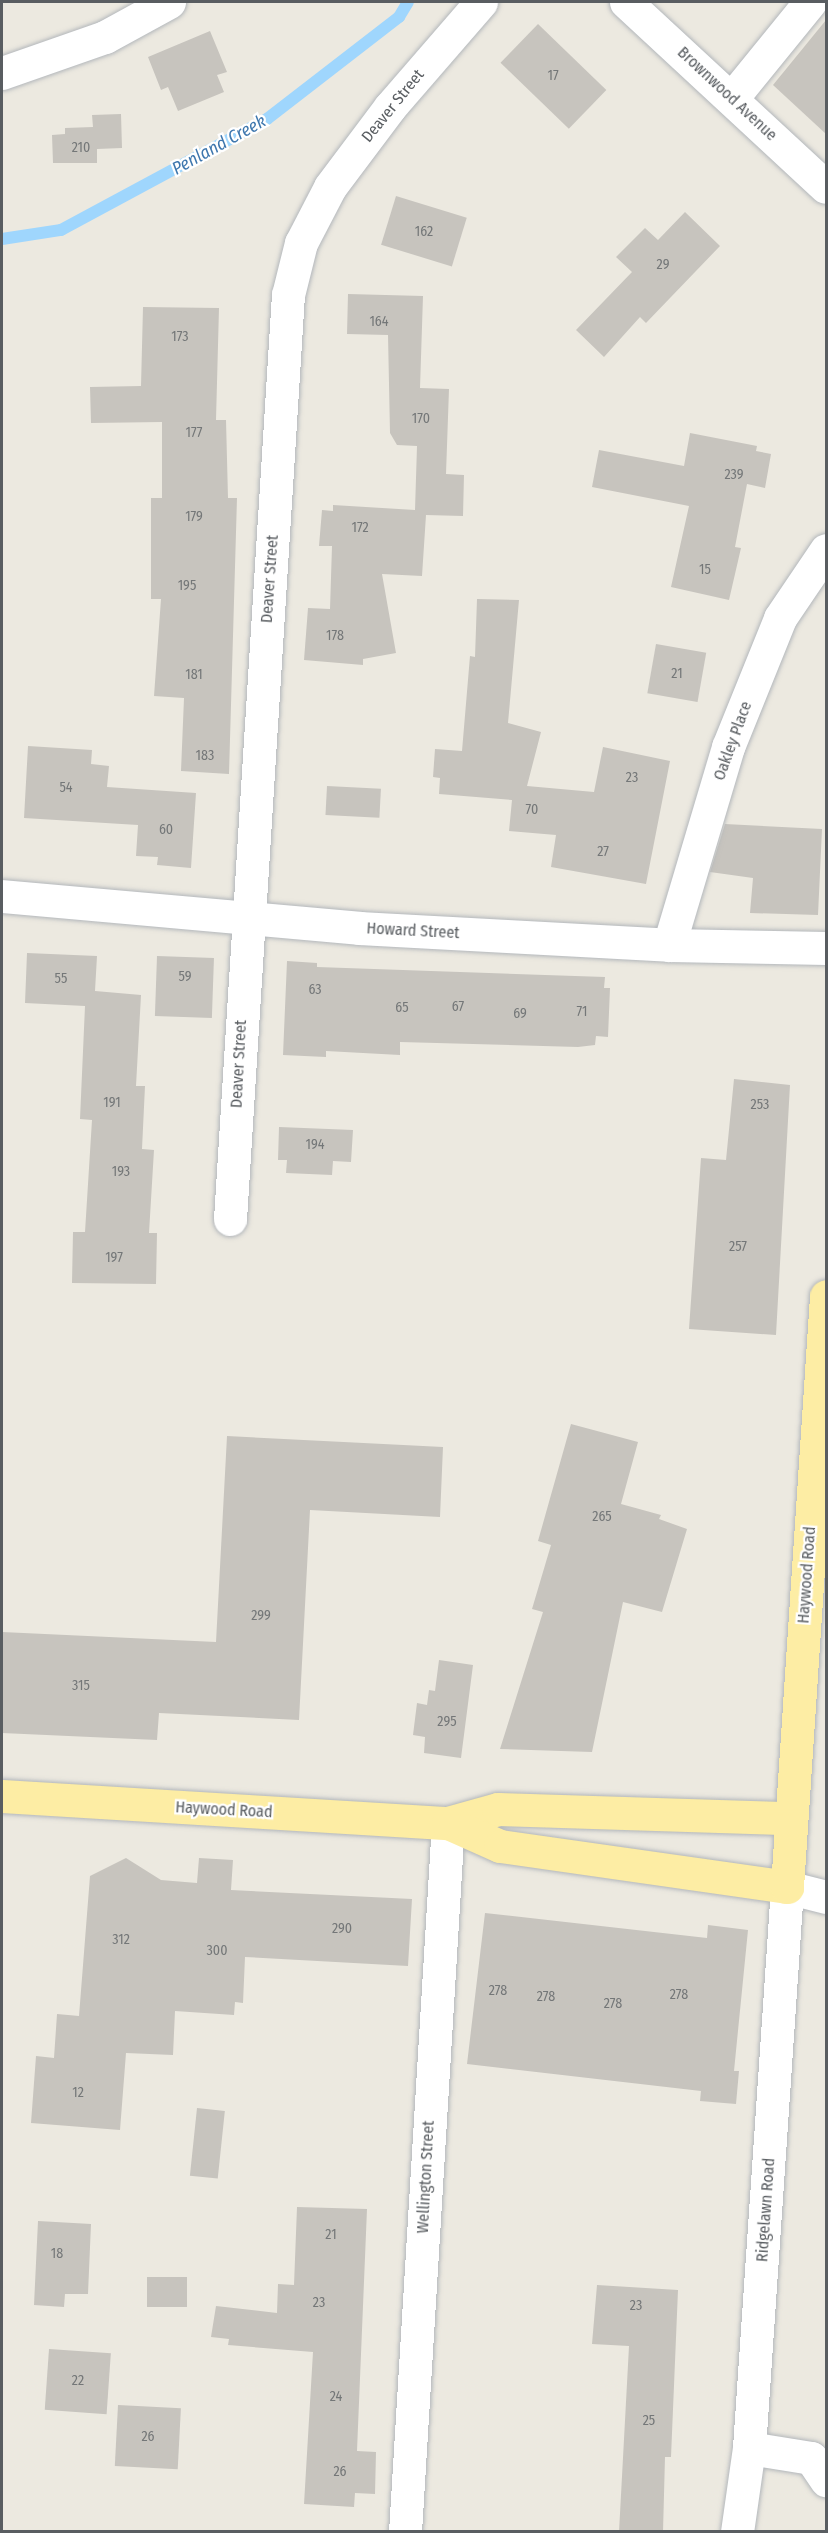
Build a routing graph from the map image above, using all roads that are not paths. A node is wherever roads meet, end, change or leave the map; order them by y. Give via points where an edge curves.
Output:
1 (169, 2) edge
2 (481, 2) edge
3 (626, 2) edge
4 (810, 2) edge
5 (2, 56) edge
6 (33, 66) junction
7 (2, 73) edge
8 (732, 98) junction
9 (826, 187) edge
10 (826, 550) edge
11 (2, 896) edge
12 (248, 917) junction
13 (669, 945) junction
14 (826, 948) edge
15 (230, 1219) dead end
16 (826, 1296) edge
17 (825, 1350) edge
18 (2, 1796) edge
19 (790, 1818) junction
20 (448, 1823) junction
21 (787, 1887) junction
22 (826, 1897) edge
23 (749, 2448) junction
24 (826, 2480) edge
25 (405, 2532) edge
26 (738, 2532) edge

1 - 6 street via 105,37
2 - 12 street, Deaver Street via 390,107 330,187 298,254 288,295
3 - 8 street, Brownwood Avenue
4 - 8 street
5 - 6 street
6 - 7 street
8 - 9 street, Brownwood Avenue
10 - 13 street, Oakley Place via 780,618 728,747
11 - 12 street, Howard Street
12 - 13 street, Howard Street
12 - 15 street, Deaver Street
13 - 14 street, Howard Street
16 - 17 main road, Haywood Road
17 - 19 main road, Haywood Road
18 - 20 main road, Haywood Road
19 - 20 main road, Haywood Road via 498,1809
19 - 21 main road, Haywood Road
20 - 21 main road, Haywood Road via 500,1846
20 - 25 street, Wellington Street
21 - 22 street
21 - 23 street, Ridgelawn Road
23 - 24 street via 811,2458
23 - 26 street, Ridgelawn Road

